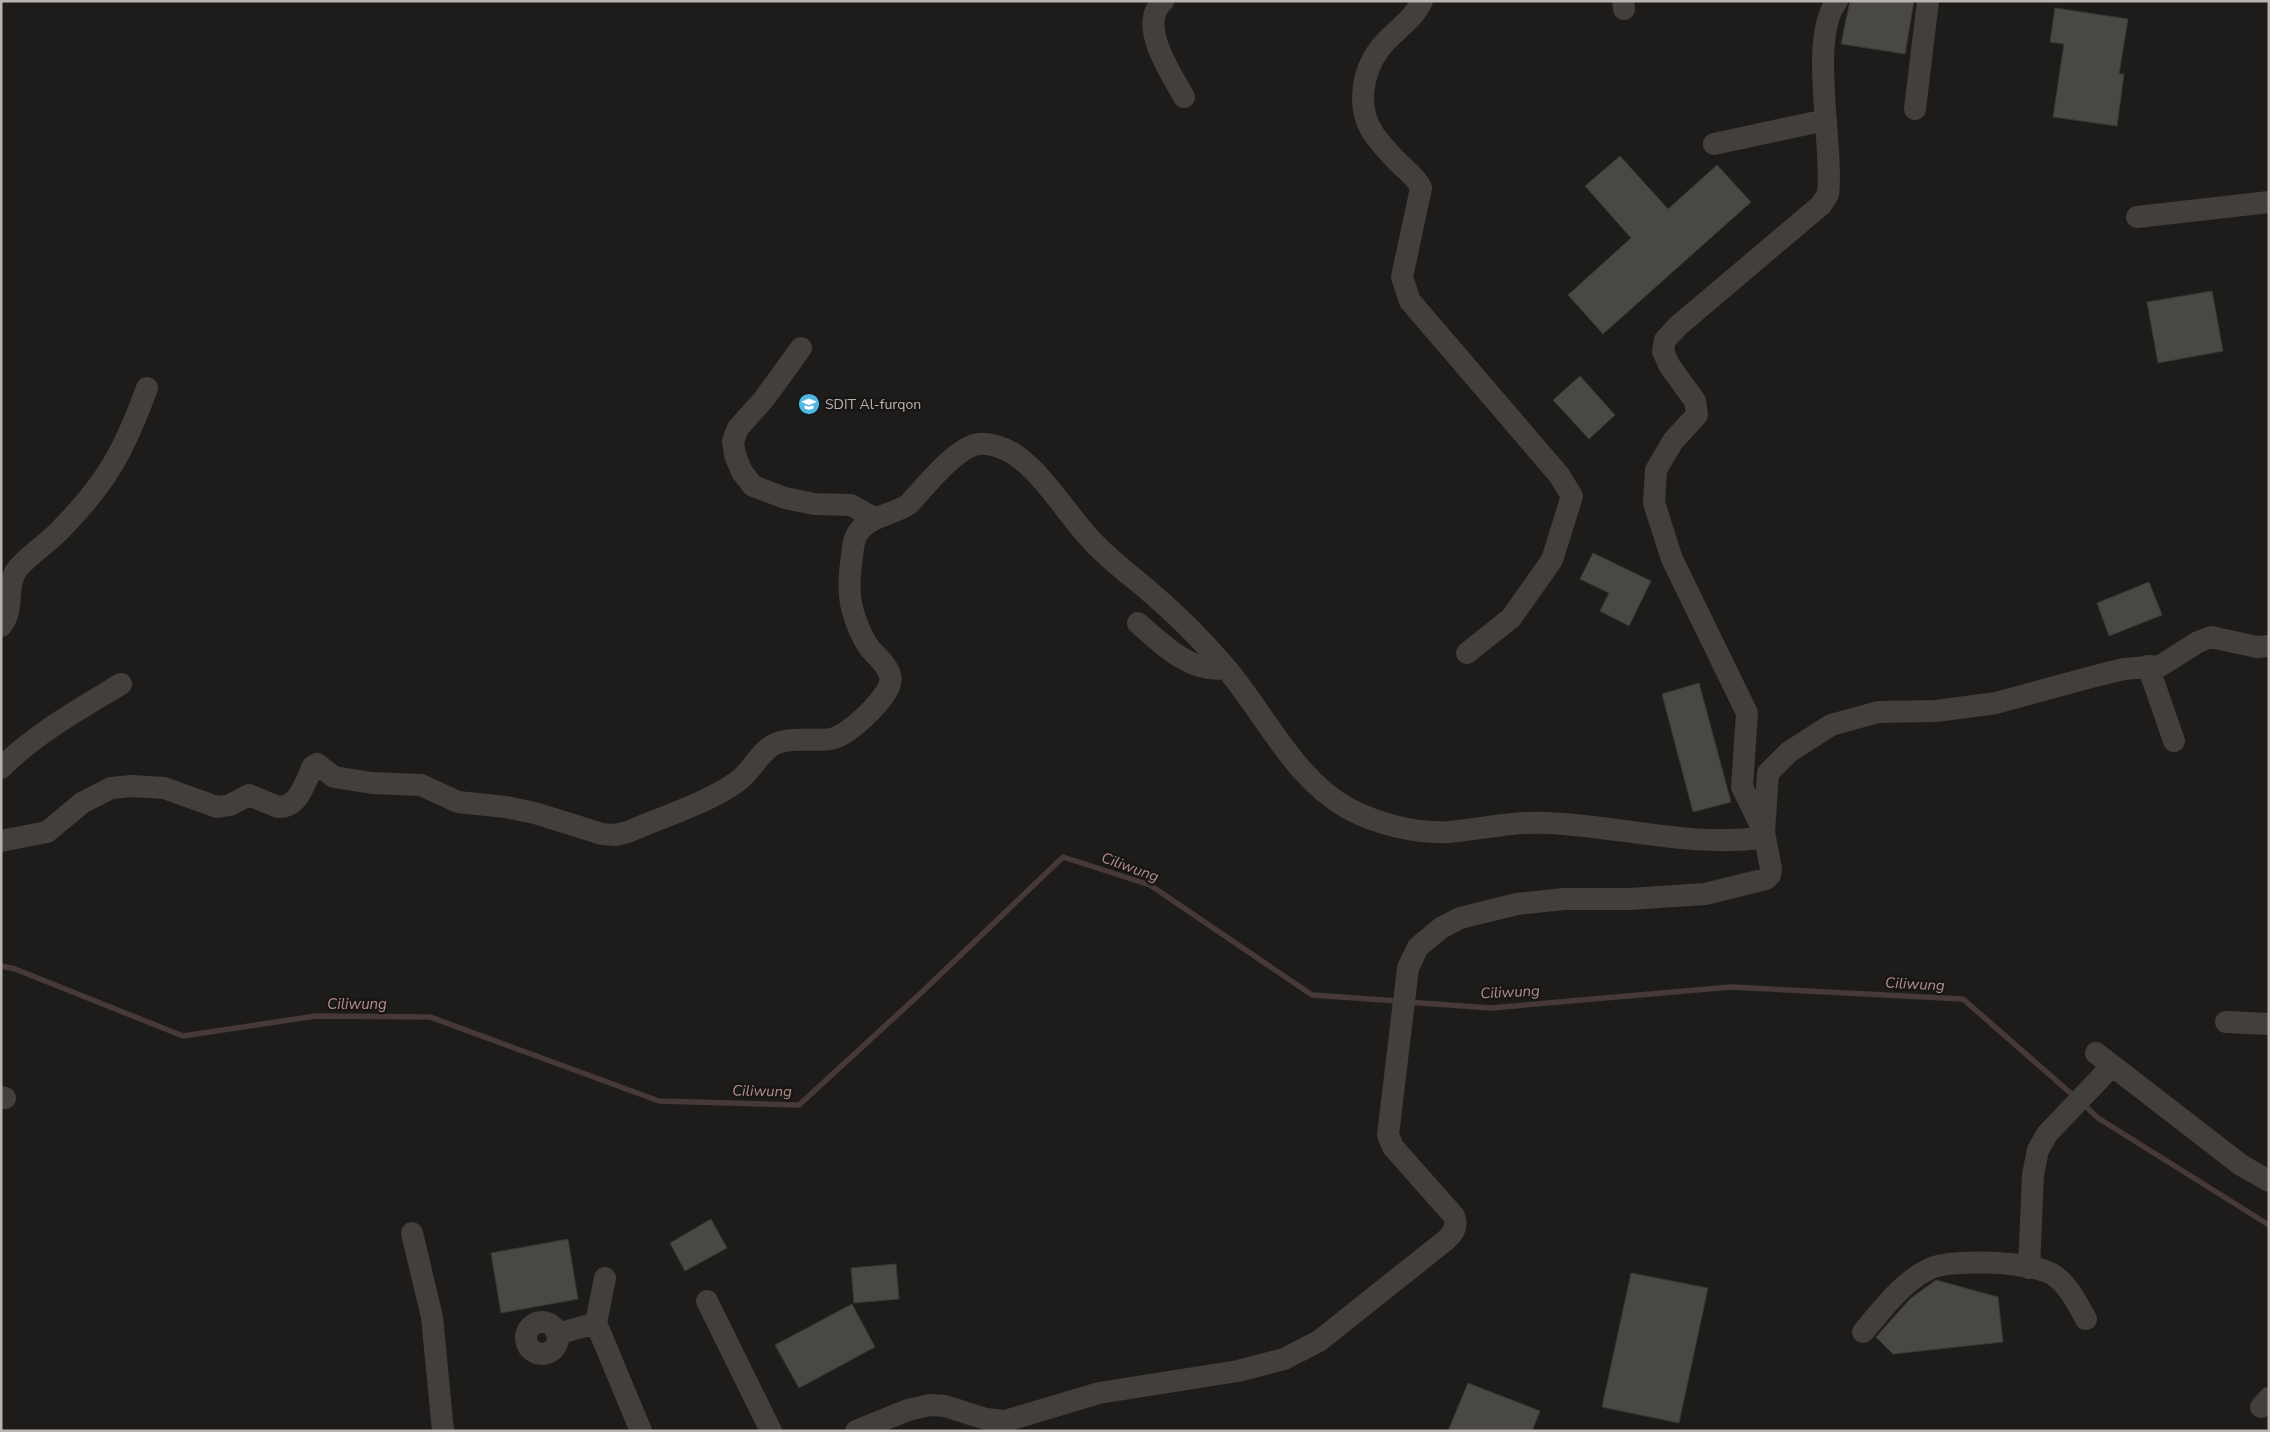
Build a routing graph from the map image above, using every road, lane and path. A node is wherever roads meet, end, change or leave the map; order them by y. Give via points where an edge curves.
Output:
1 (1163, 1) edge
2 (1422, 1) edge
3 (1837, 1) edge
4 (1928, 1) edge
5 (1184, 97) dead end
6 (1915, 109) dead end
7 (1826, 120) junction
8 (1714, 144) dead end
9 (2269, 202) edge
10 (2137, 217) dead end
11 (801, 348) dead end
12 (147, 388) dead end
13 (874, 518) junction
14 (1138, 623) dead end
15 (1, 626) edge
16 (2269, 646) edge
17 (1467, 653) dead end
18 (2148, 666) junction
19 (1226, 668) junction
20 (122, 684) dead end
21 (2174, 741) dead end
22 (1, 768) edge
23 (1764, 832) junction
24 (1, 841) edge
25 (2226, 1022) dead end
26 (2269, 1024) edge
27 (2269, 1182) edge
28 (412, 1233) dead end
29 (2029, 1268) junction
30 (605, 1278) dead end
31 (708, 1302) dead end
32 (2086, 1319) dead end
33 (596, 1323) junction
34 (1863, 1332) dead end
35 (558, 1334) dead end
36 (443, 1431) edge
37 (641, 1431) edge
38 (771, 1431) edge
39 (856, 1431) edge

1 - 5 street via 1153,17 1154,34
2 - 17 street via 1416,13 1375,54 1362,96 1368,126 1399,164 1418,180 1421,188 1402,277 1410,301 1558,475 1572,496 1552,560 1511,618
3 - 7 street via 1830,11 1823,54
4 - 6 street
7 - 8 street
7 - 23 street via 1829,187 1826,199 1678,326 1662,347 1669,365 1695,401 1698,411 1695,419 1673,441 1656,470 1654,502 1672,559 1747,713 1742,787
9 - 10 street
11 - 13 street via 738,428 733,441 742,472 753,486 785,498 814,504 851,505
12 - 15 street via 130,432 106,477 72,519 16,572 6,619
13 - 19 street via 909,504 967,448 978,444 1005,449 1040,477 1094,543 1151,592
13 - 24 street via 860,530 854,542 849,585 855,619 868,646 890,676 888,689 877,704 840,736 775,744 748,773 722,792 628,832 602,834 506,807 458,802 421,785 334,777 316,764 297,798 283,808 249,795 227,806 212,806 172,789 122,786 90,798 46,832
14 - 19 street via 1184,659 1205,668
16 - 18 street via 2257,647 2212,638 2198,642 2166,664
18 - 21 street
18 - 23 street via 2100,675 1996,703 1936,711 1878,712 1832,724 1789,752 1768,773
19 - 23 street via 1287,750 1318,785 1347,808 1391,825 1449,832 1546,823 1702,841 1760,838
20 - 22 street via 29,742
23 - 39 street via 1772,869 1766,879 1705,894 1517,904 1460,918 1418,946 1408,968 1388,1135 1393,1147 1451,1210 1456,1220 1454,1230 1446,1240 1319,1341 1284,1359 1238,1371 1099,1393 1005,1421 930,1405 908,1410
25 - 26 street
27 - 29 street via 2241,1165 2104,1059 2094,1084 2043,1140 2035,1159
28 - 36 street via 432,1317
29 - 32 street via 2056,1276
29 - 34 street via 1960,1262 1940,1264 1903,1288
30 - 33 street
31 - 38 street
33 - 35 street
33 - 37 street

